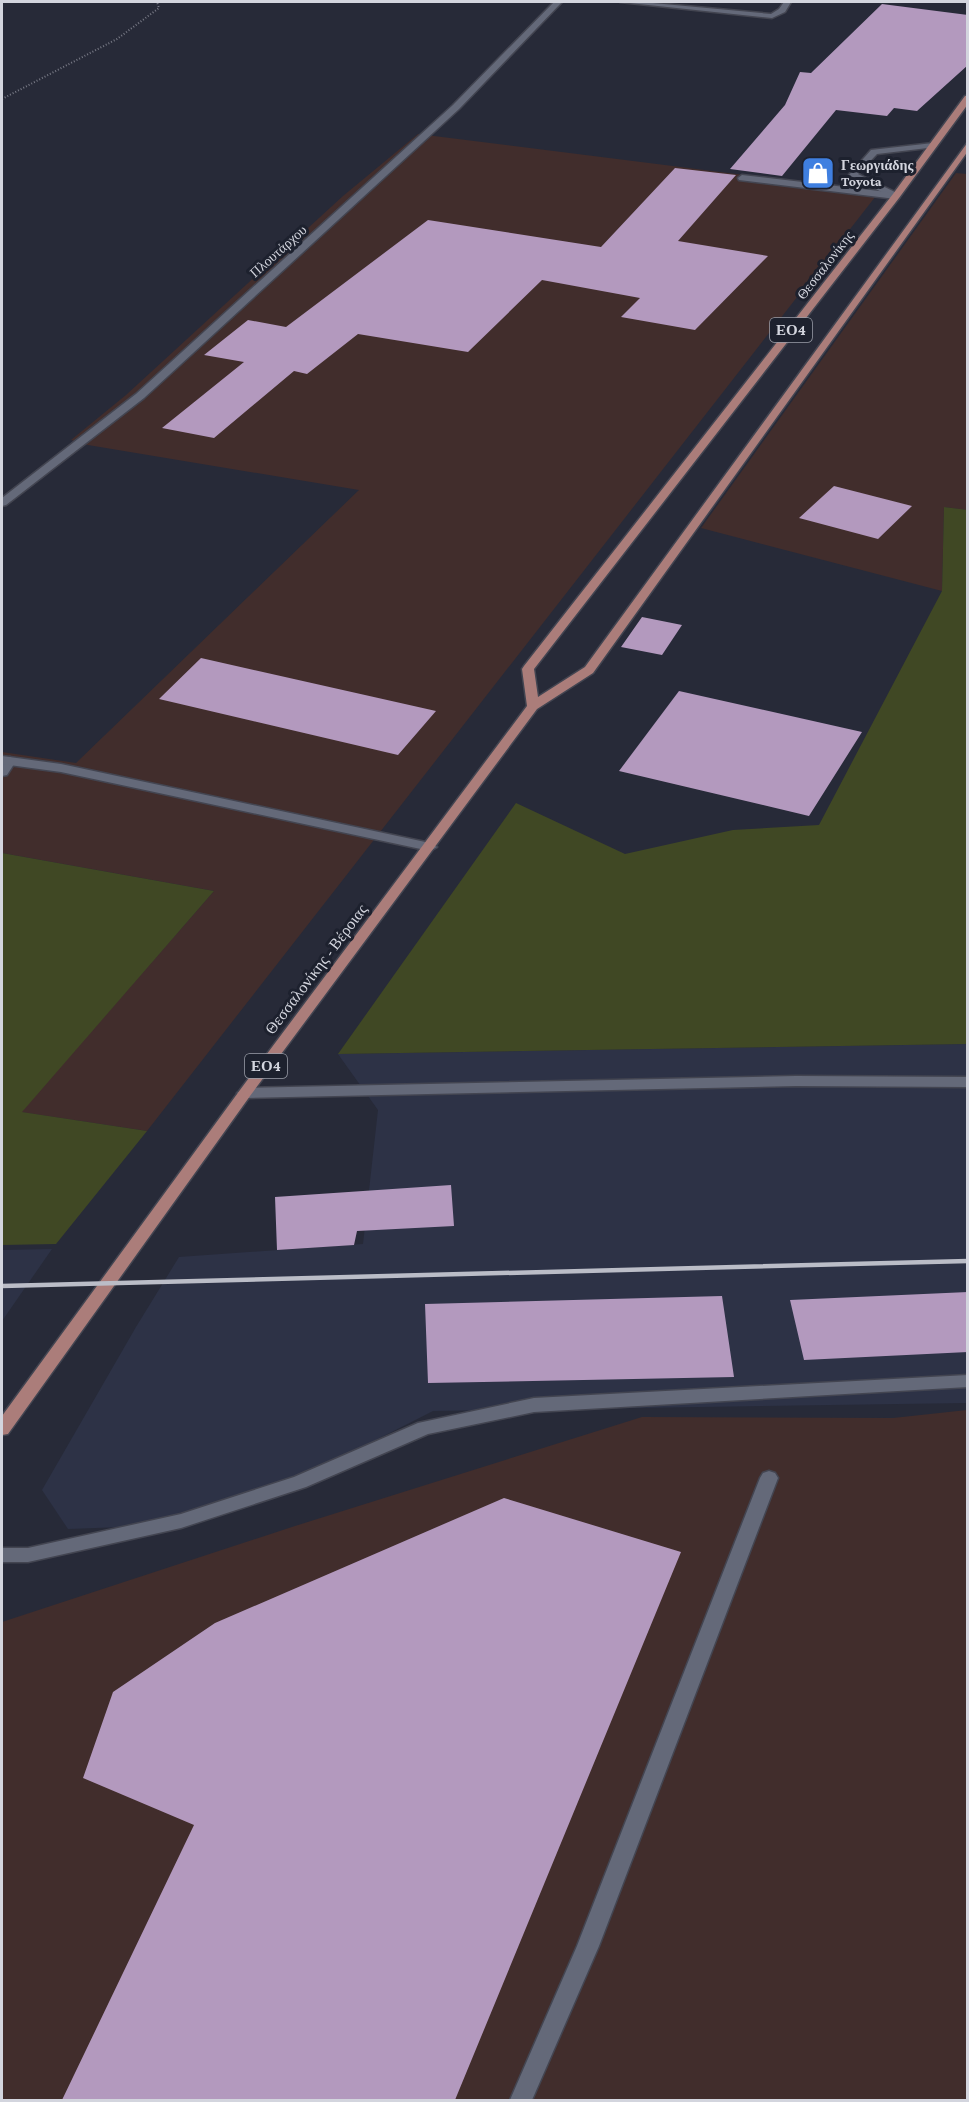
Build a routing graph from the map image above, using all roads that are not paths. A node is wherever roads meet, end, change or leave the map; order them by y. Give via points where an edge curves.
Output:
1 (558, 2) edge
2 (624, 2) edge
3 (787, 2) edge
4 (968, 98) edge
5 (968, 144) edge
6 (933, 145) junction
7 (742, 178) dead end
8 (896, 196) junction
9 (2, 504) edge
10 (533, 706) junction
11 (4, 764) edge
12 (430, 846) junction
13 (968, 1082) edge
14 (245, 1093) junction
15 (968, 1381) edge
16 (2, 1429) edge
17 (769, 1478) dead end
18 (2, 1555) edge
19 (521, 2100) edge

1 - 9 street, Πλουτάρχου via 456,106 140,396
2 - 3 street via 772,16
4 - 6 main road, Θεσσαλονίκης / ΕΟ4
5 - 10 main road, Θεσσαλονίκης - Βέροιας / ΕΟ4 via 589,670
6 - 8 main road, Θεσσαλονίκης / ΕΟ4
6 - 8 street via 874,152 854,175
7 - 8 street
8 - 10 main road, Θεσσαλονίκης / ΕΟ4 via 528,669
10 - 12 main road, Θεσσαλονίκης - Βέροιας / ΕΟ4
11 - 12 street via 61,768
12 - 14 main road, Θεσσαλονίκης - Βέροιας / ΕΟ4
13 - 14 street
14 - 16 main road, Θεσσαλονίκης - Βέροιας / ΕΟ4
15 - 18 street via 534,1405 424,1428 300,1482 181,1521 28,1555
17 - 19 street via 588,1946

